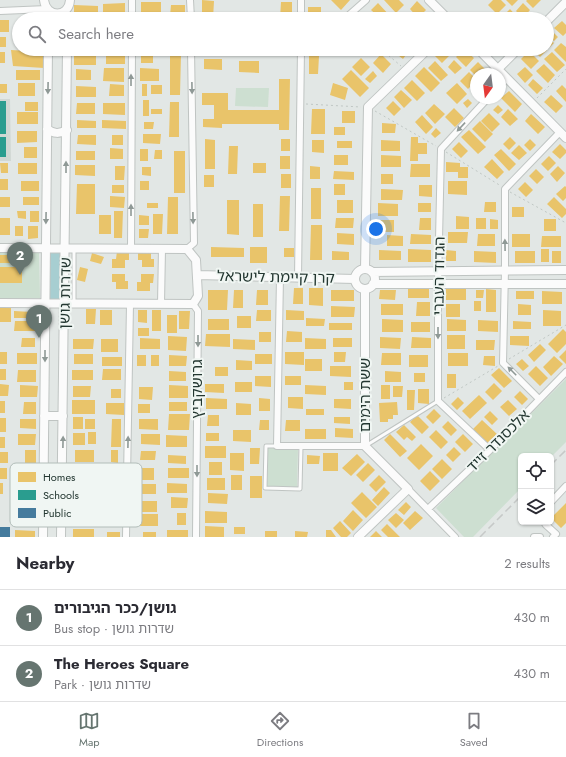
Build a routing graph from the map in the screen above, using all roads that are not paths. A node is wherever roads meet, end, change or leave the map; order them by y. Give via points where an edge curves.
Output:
1 (44, 0) edge
2 (132, 0) edge
3 (190, 0) edge
4 (301, 0) edge
5 (366, 0) edge
6 (429, 0) edge
7 (70, 2) edge
8 (566, 2) edge
9 (48, 10) junction
10 (0, 11) edge
11 (52, 12) edge
12 (62, 12) edge
13 (69, 12) edge
14 (132, 12) edge
15 (191, 12) edge
16 (301, 12) edge
17 (352, 12) edge
18 (441, 12) edge
19 (554, 14) edge
20 (48, 56) edge
21 (68, 56) edge
22 (132, 56) edge
23 (191, 56) edge
24 (301, 56) edge
25 (421, 56) edge
26 (485, 56) edge
27 (511, 56) edge
28 (497, 68) edge
29 (499, 68) edge
30 (506, 78) edge
31 (482, 104) edge
32 (47, 129) junction
33 (66, 130) junction
34 (563, 135) edge
35 (0, 248) edge
36 (45, 248) junction
37 (70, 248) junction
38 (131, 248) junction
39 (162, 249) junction
40 (187, 249) junction
41 (505, 270) junction
42 (566, 270) edge
43 (369, 271) junction
44 (439, 271) junction
45 (198, 275) junction
46 (280, 277) junction
47 (298, 278) junction
48 (355, 279) junction
49 (373, 284) junction
50 (438, 284) junction
51 (505, 284) junction
52 (566, 284) edge
53 (365, 289) junction
54 (0, 303) edge
55 (45, 303) junction
56 (65, 303) junction
57 (74, 303) junction
58 (130, 304) junction
59 (161, 304) junction
60 (193, 304) junction
61 (566, 372) edge
62 (539, 399) junction
63 (438, 401) junction
64 (44, 416) junction
65 (63, 416) junction
66 (277, 446) junction
67 (301, 446) junction
68 (366, 446) junction
69 (490, 450) junction
70 (44, 463) edge
71 (63, 463) edge
72 (127, 463) edge
73 (566, 486) edge
74 (408, 489) junction
75 (554, 499) edge
76 (428, 509) junction
77 (546, 525) edge
78 (43, 527) edge
79 (62, 527) edge
80 (126, 527) edge
81 (43, 537) edge
82 (62, 537) edge
83 (126, 537) edge
84 (196, 537) edge
85 (358, 537) edge
86 (455, 537) edge
87 (534, 537) edge
88 (539, 537) edge
89 (553, 537) edge

1 - 9 street
2 - 14 street
3 - 15 street
4 - 16 street
5 - 17 street
6 - 18 street
7 - 12 street
7 - 13 street
8 - 19 street
9 - 10 street
9 - 11 street
20 -> 32 street, שדרות גושן
21 - 33 street, שדרות גושן
38 -> 22 street
23 -> 40 street via 194,243
24 - 47 street
25 - 43 street via 368,107
26 - 28 street
27 - 29 street
30 - 34 street
31 -> 44 street, הגדוד העברי via 441,148
32 - 33 street via 57,134
32 -> 36 street, שדרות גושן
37 -> 33 street, שדרות גושן
41 -> 34 street via 504,189
35 - 36 street
36 - 37 street
36 - 55 street, שדרות גושן
37 - 38 street
37 - 56 street, שדרות גושן
37 - 57 lane
38 - 39 street
39 - 40 street
39 - 59 street
40 - 45 street via 196,260
41 - 42 street
41 - 44 street
41 - 51 street
43 - 44 street
43 - 48 street via 357,273
43 - 49 street via 375,278
44 - 50 street, הגדוד העברי
45 - 46 street, קרן קיימת לישראל
45 - 60 street via 198,296
46 - 47 street, קרן קיימת לישראל
46 - 66 street
47 - 48 street, קרן קיימת לישראל
48 - 53 street via 357,285
49 - 50 street
49 - 53 street
50 - 51 street
50 -> 63 street, הגדוד העברי
51 - 52 street
62 -> 51 street via 503,363
53 - 68 street, ששת הימים
54 - 55 street
55 - 56 street
55 -> 64 street, שדרות גושן
56 - 57 street
56 - 65 street, שדרות גושן
57 - 58 street
58 - 59 street
72 -> 58 street
59 - 60 street
60 -> 84 street, גרושקביץ via 198,310
61 - 62 street, אלכסנדר זייד
62 - 69 street, אלכסנדר זייד
63 - 68 lane
63 - 69 street
64 - 65 street
64 - 70 street, שדרות גושן
71 -> 65 street, שדרות גושן
66 - 67 street
66 - 67 lane via 266,446 265,488 300,490
67 - 68 street
68 - 74 street, ששת הימים
69 - 76 street, אלכסנדר זייד
73 - 75 street
74 - 76 street, ששת הימים
74 - 85 street
76 - 86 street, ששת הימים
77 - 89 street via 556,534
78 - 81 street, שדרות גושן
82 -> 79 street, שדרות גושן
83 -> 80 street
87 - 88 street

